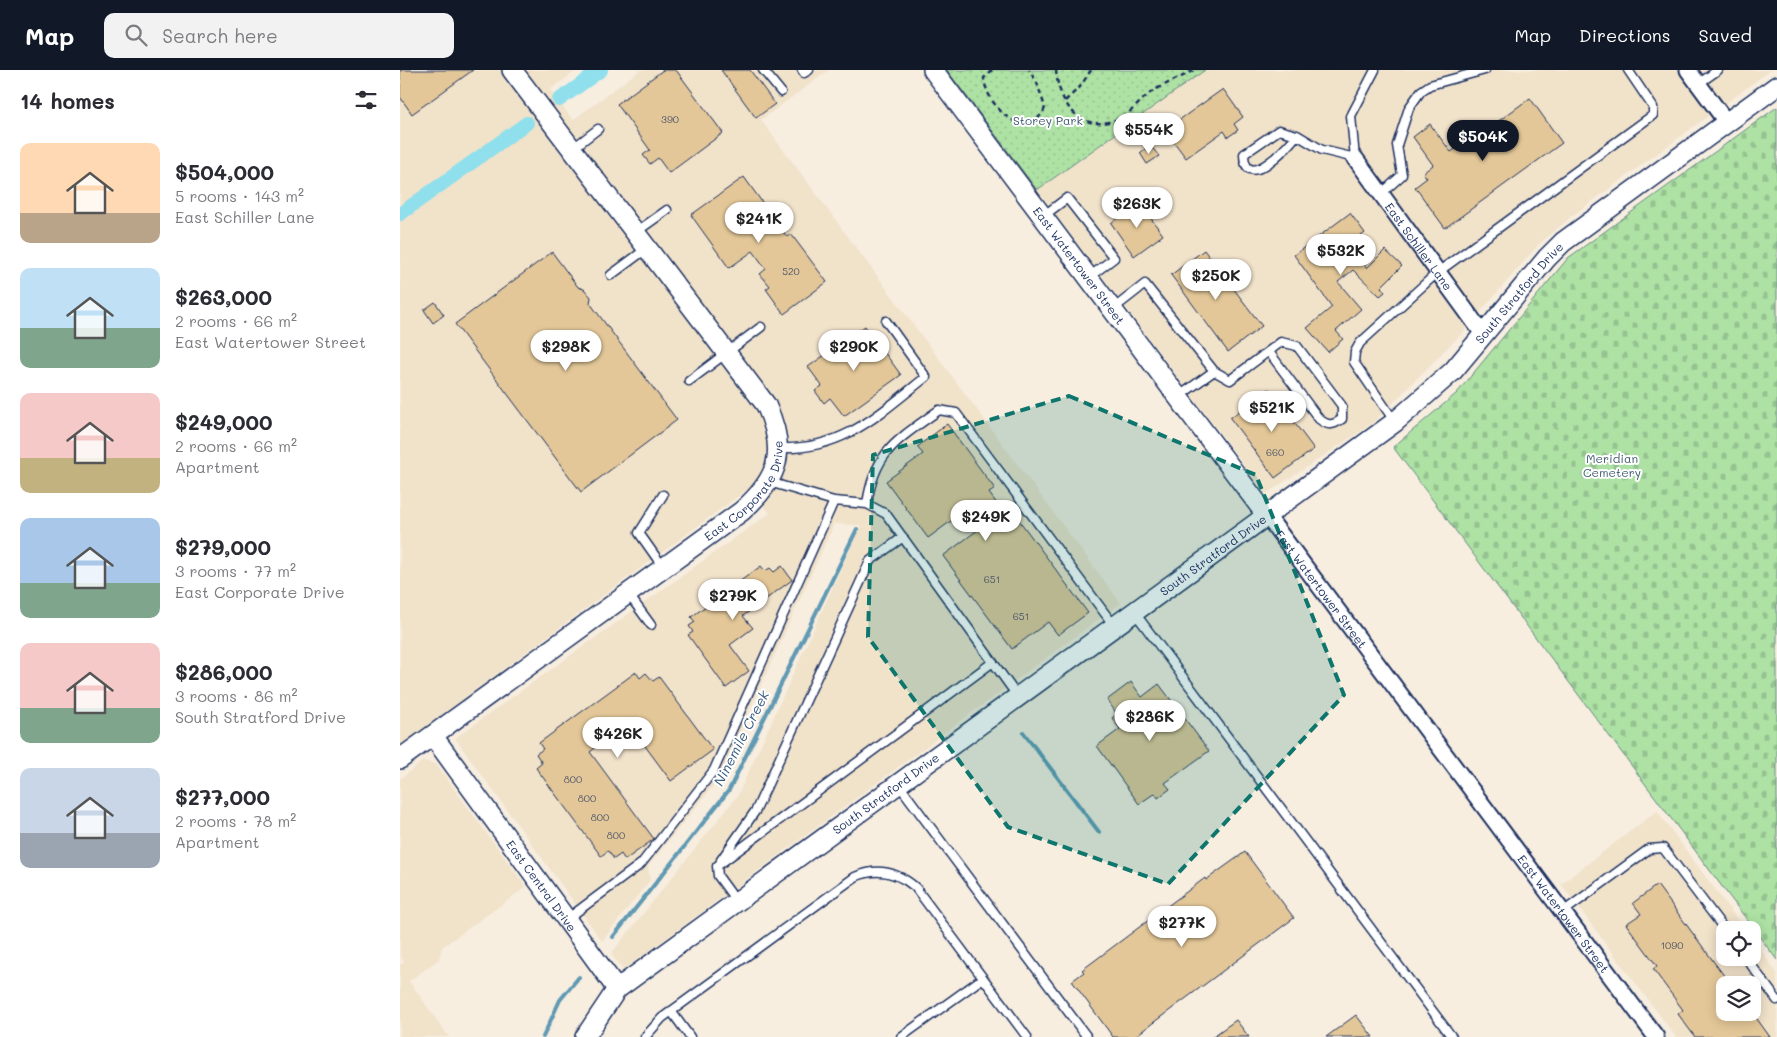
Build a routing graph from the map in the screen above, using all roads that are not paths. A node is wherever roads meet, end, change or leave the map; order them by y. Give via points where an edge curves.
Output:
1 (512, 70) edge
2 (763, 70) edge
3 (802, 70) edge
4 (809, 70) edge
5 (933, 70) edge
6 (1375, 70) edge
7 (1485, 70) edge
8 (1628, 70) edge
9 (1688, 70) edge
10 (1718, 70) edge
11 (1698, 84) junction
12 (1777, 86) edge
13 (781, 92) dead end
14 (1727, 123) junction
15 (598, 129) dead end
16 (1297, 135) junction
17 (571, 149) junction
18 (1355, 158) junction
19 (1381, 194) junction
20 (667, 210) dead end
21 (1042, 217) junction
22 (642, 240) junction
23 (1438, 272) junction
24 (611, 275) dead end
25 (1088, 278) junction
26 (1112, 310) junction
27 (886, 322) dead end
28 (761, 327) dead end
29 (1483, 334) junction
30 (1269, 352) junction
31 (727, 353) junction
32 (1214, 371) junction
33 (689, 381) dead end
34 (1178, 397) junction
35 (1395, 422) junction
36 (778, 448) junction
37 (769, 481) junction
38 (663, 495) dead end
39 (834, 501) junction
40 (867, 504) junction
41 (1267, 516) junction
42 (903, 537) junction
43 (663, 567) junction
44 (628, 593) junction
45 (1135, 613) junction
46 (651, 625) dead end
47 (1115, 628) junction
48 (993, 662) junction
49 (1019, 698) junction
50 (433, 736) junction
51 (400, 759) edge
52 (899, 785) junction
53 (717, 866) junction
54 (737, 903) junction
55 (1563, 912) junction
56 (567, 919) junction
57 (1718, 921) edge
58 (1752, 966) edge
59 (982, 978) junction
60 (617, 989) junction
61 (1777, 1000) edge
62 (671, 1011) junction
63 (585, 1037) edge
64 (645, 1037) edge
65 (690, 1037) edge
66 (901, 1037) edge
67 (1027, 1037) edge
68 (1088, 1037) edge
69 (1452, 1037) edge
70 (1656, 1037) edge

1 - 17 street, East Corporate Drive
2 - 13 lane
3 - 4 lane via 804,73
5 - 21 street, East Watertower Street
6 - 18 lane via 1351,116
7 - 19 lane via 1430,84 1422,91 1409,108 1396,144 1402,175
8 - 23 lane via 1653,107 1653,115
9 - 11 street
10 - 11 lane
11 - 14 street
12 - 14 street, South Stratford Drive
14 - 29 street, South Stratford Drive via 1563,242
15 - 17 lane
16 - 16 lane via 1279,130 1244,154 1247,166 1257,170 1284,151
16 - 18 lane via 1322,150
17 - 22 street, East Corporate Drive
18 - 19 street, East Schiller Lane
19 - 23 street, East Schiller Lane
20 - 22 lane
21 - 25 street, East Watertower Street
21 - 25 lane via 1068,198 1114,258
22 - 24 lane
22 - 31 street, East Corporate Drive
23 - 29 street, East Schiller Lane
23 - 35 lane via 1360,343 1355,352 1354,362
25 - 26 street, East Watertower Street
26 - 32 lane via 1145,284
26 - 34 street, East Watertower Street
27 - 36 lane via 926,377 865,425 828,442 802,449
28 - 31 lane
29 - 35 street, South Stratford Drive via 1453,371
30 - 30 lane via 1281,342 1297,346 1342,406 1342,419 1333,425 1319,419
30 - 32 lane via 1230,380
31 - 33 lane
31 - 36 street, East Corporate Drive via 766,405 776,428
32 - 34 lane
34 - 41 street, East Watertower Street
35 - 41 street, South Stratford Drive
36 - 37 street, East Corporate Drive
37 - 39 lane
37 - 43 street, East Corporate Drive via 742,511
38 - 43 lane via 638,533
39 - 40 lane
39 - 56 lane via 714,770 641,864
40 - 42 lane via 886,514
40 - 47 lane via 870,482 879,460 898,440 939,410 956,414
41 - 45 street, South Stratford Drive
41 - 55 street, East Watertower Street
42 - 48 lane
42 - 53 lane via 870,560 756,810
43 - 44 street, East Corporate Drive
44 - 46 lane
44 - 50 street, East Corporate Drive
45 - 47 street, South Stratford Drive
45 - 69 lane
47 - 49 street, South Stratford Drive
48 - 49 lane
48 - 53 lane
49 - 52 street, South Stratford Drive
50 - 51 street, East Corporate Drive
50 - 56 street, East Central Drive
52 - 54 street, South Stratford Drive
52 - 68 lane
53 - 54 lane via 718,876
54 - 60 street, South Stratford Drive
55 - 57 lane via 1649,849 1663,848
55 - 70 street, East Watertower Street
56 - 60 street, East Central Drive
58 - 61 lane
59 - 62 lane via 915,887 894,874 875,872 855,877
59 - 66 lane
59 - 67 lane
60 - 63 street
62 - 64 lane
62 - 65 lane

